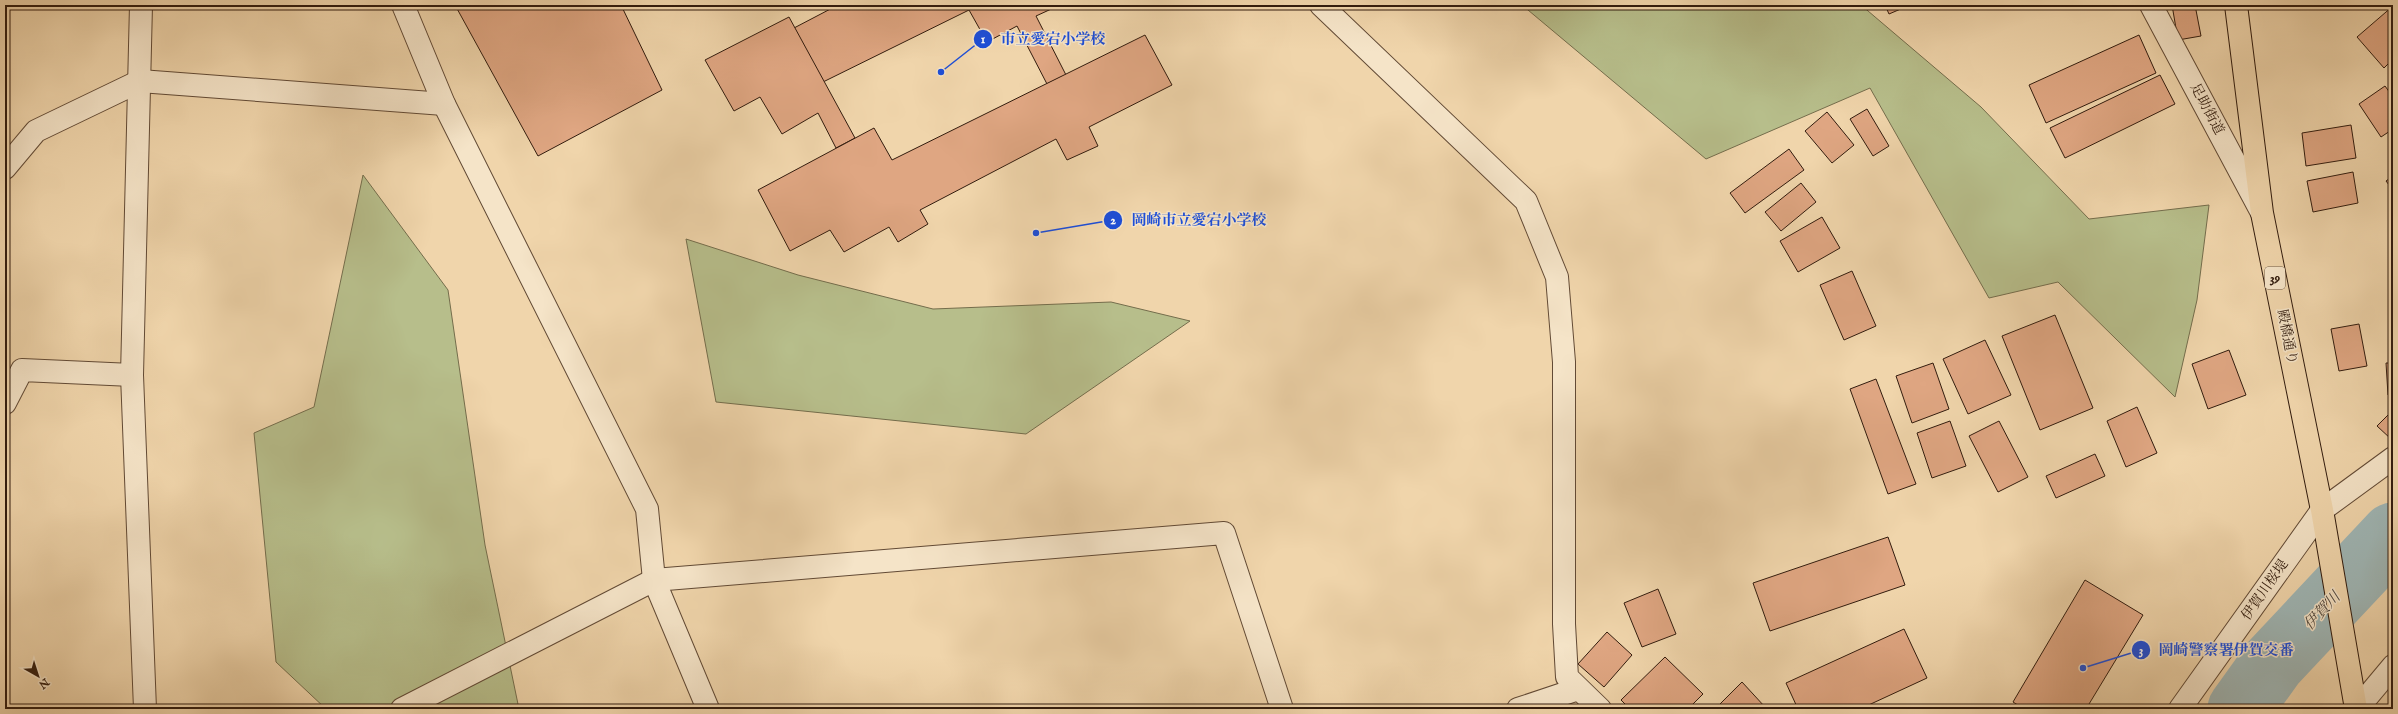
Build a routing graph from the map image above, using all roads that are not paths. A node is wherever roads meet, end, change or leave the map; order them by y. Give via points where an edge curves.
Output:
1 (141, 5) edge
2 (402, 5) edge
3 (1321, 5) edge
4 (2152, 5) edge
5 (2236, 5) edge
6 (140, 81) junction
7 (444, 104) junction
8 (5, 168) edge
9 (2262, 213) junction
10 (132, 376) junction
11 (5, 403) edge
12 (2393, 458) edge
13 (2322, 510) junction
14 (654, 580) junction
15 (2393, 666) edge
16 (1578, 689) junction
17 (145, 709) edge
18 (402, 709) edge
19 (708, 709) edge
20 (1282, 709) edge
21 (1518, 709) edge
22 (1600, 709) edge
23 (2180, 709) edge
24 (2356, 709) edge

1 - 6 street
2 - 7 street
3 - 16 street via 1526,201 1557,277 1564,362 1564,624 1567,677
4 - 9 street, 足助街道
5 - 9 main road, 殿橋通り / 39
6 - 7 street
6 - 8 street via 36,131
6 - 10 street
7 - 14 street via 646,509
9 - 13 main road, 殿橋通り / 39
10 - 11 street via 22,370
10 - 17 street
12 - 13 street, 伊賀川桜堤
13 - 23 street, 伊賀川桜堤
13 - 24 main road, 殿橋通り / 39
14 - 18 street
14 - 19 street
14 - 20 street via 1224,534
15 - 24 street
16 - 21 street
16 - 22 street

